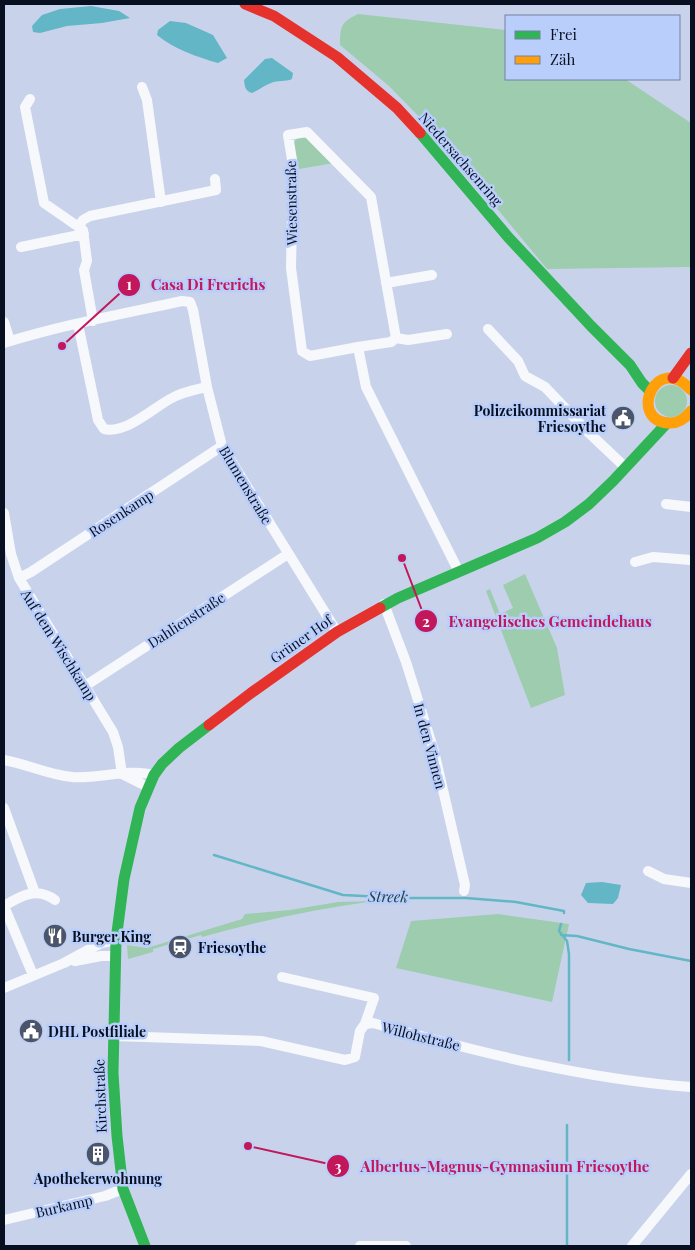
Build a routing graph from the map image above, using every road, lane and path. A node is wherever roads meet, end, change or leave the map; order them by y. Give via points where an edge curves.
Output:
1 (245, 4) edge
2 (142, 87) dead end
3 (30, 99) dead end
4 (215, 179) dead end
5 (161, 202) junction
6 (81, 230) junction
7 (21, 247) dead end
8 (432, 275) dead end
9 (386, 283) junction
10 (93, 321) junction
11 (4, 322) edge
12 (78, 324) junction
13 (488, 329) dead end
14 (447, 334) dead end
15 (396, 338) junction
16 (7, 342) edge
17 (358, 348) junction
18 (691, 353) edge
19 (630, 365) junction
20 (673, 378) junction
21 (659, 381) junction
22 (207, 387) junction
23 (688, 387) edge
24 (650, 391) junction
25 (654, 416) junction
26 (689, 416) edge
27 (667, 423) junction
28 (222, 446) junction
29 (640, 450) junction
30 (625, 468) junction
31 (666, 504) dead end
32 (691, 507) edge
33 (4, 513) edge
34 (288, 554) junction
35 (8, 556) edge
36 (691, 560) edge
37 (635, 562) dead end
38 (458, 572) junction
39 (19, 578) junction
40 (384, 604) junction
41 (337, 632) junction
42 (85, 686) junction
43 (4, 760) edge
44 (122, 774) junction
45 (154, 775) junction
46 (148, 787) junction
47 (4, 808) edge
48 (648, 872) dead end
49 (691, 883) edge
50 (464, 891) dead end
51 (35, 892) junction
52 (55, 900) dead end
53 (4, 906) edge
54 (116, 940) junction
55 (115, 956) junction
56 (64, 963) junction
57 (33, 975) junction
58 (282, 977) dead end
59 (4, 988) edge
60 (365, 1024) junction
61 (114, 1036) junction
62 (691, 1087) edge
63 (691, 1174) edge
64 (124, 1189) junction
65 (4, 1220) edge
66 (145, 1246) edge
67 (360, 1246) edge
68 (406, 1246) edge
69 (632, 1246) edge

1 - 19 street, Niedersachsenring via 274,16 337,57 397,108 508,237
2 - 5 street via 147,100
3 - 6 street via 25,107 44,202
4 - 5 street via 216,190
5 - 6 street via 90,216 83,220
6 - 7 street
6 - 10 street
8 - 9 street
9 - 15 street, Wiesenstraße
9 - 17 street, Wiesenstraße via 372,197 307,132 288,135 293,166 292,268 302,351 310,356
10 - 12 street
10 - 22 street, Blumenstraße via 182,301 190,302
11 - 16 street
12 - 16 street
12 - 22 street via 98,420 104,428 115,430 126,426 187,391
13 - 30 street via 518,361 525,376 545,386
14 - 15 street, Wiesenstraße via 408,340
15 - 17 street, Wiesenstraße via 391,342
17 - 38 street via 366,387
18 - 20 street
18 - 23 street
19 - 21 street, Niedersachsenring
19 - 24 street, Niedersachsenring
20 - 21 street
20 - 23 street
21 - 24 street
22 - 28 street, Blumenstraße
24 - 25 street via 648,404
25 - 27 street
25 - 29 street, Grüner Hof
26 - 27 street via 680,422
27 - 29 street, Grüner Hof
28 - 34 street, Blumenstraße
28 - 39 street, Rosenkamp
29 - 30 street, Grüner Hof
30 - 38 street, Grüner Hof via 589,504 565,522 537,538
31 - 32 street
33 - 35 street, Auf dem Wischkamp
34 - 41 street, Blumenstraße
34 - 42 street, Dahlienstraße
35 - 39 street, Auf dem Wischkamp
36 - 37 street via 653,557
38 - 40 street, Grüner Hof
39 - 42 street, Auf dem Wischkamp
40 - 41 street, Grüner Hof
40 - 50 street, In den Vinnen via 434,751
41 - 45 street, Grüner Hof via 179,748
42 - 44 street, Auf dem Wischkamp via 113,732
43 - 44 street via 62,776
44 - 45 street via 140,772
44 - 46 street
45 - 46 street, Grüner Hof
46 - 54 street, Grüner Hof via 124,879
47 - 51 street
48 - 49 street via 664,879
51 - 52 street
51 - 53 street
53 - 57 street
54 - 55 street, Kirchstraße
54 - 56 street via 101,942
55 - 56 street
55 - 61 street, Kirchstraße
56 - 57 street
57 - 59 street
58 - 60 street via 374,998
60 - 61 street, Willohstraße via 360,1031 354,1057 345,1060 261,1041
60 - 62 street, Willohstraße via 569,1071 626,1081
61 - 64 street, Kirchstraße via 115,1119
63 - 69 street
64 - 65 street, Burkamp
64 - 66 street, Kirchstraße
67 - 68 street

